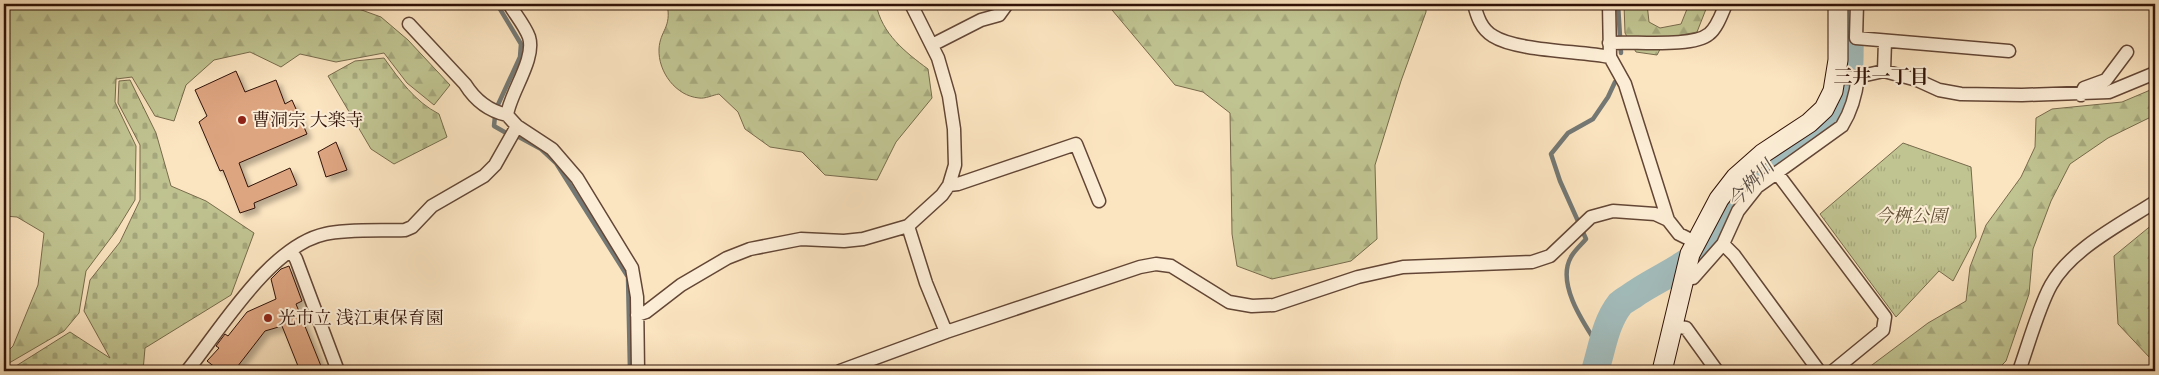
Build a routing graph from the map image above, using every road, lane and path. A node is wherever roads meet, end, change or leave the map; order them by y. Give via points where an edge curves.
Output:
1 (509, 4) edge
2 (911, 4) edge
3 (1007, 4) edge
4 (1474, 4) edge
5 (1609, 4) edge
6 (1726, 4) edge
7 (1838, 4) edge
8 (1857, 4) edge
9 (409, 24) dead end
10 (1886, 41) junction
11 (1610, 42) junction
12 (932, 45) junction
13 (2009, 51) dead end
14 (2127, 52) dead end
15 (1610, 57) junction
16 (1884, 70) junction
17 (2155, 73) edge
18 (1858, 76) junction
19 (1836, 77) junction
20 (2081, 95) junction
21 (507, 115) junction
22 (517, 126) junction
23 (1778, 173) junction
24 (949, 185) junction
25 (1098, 201) dead end
26 (2155, 202) edge
27 (1668, 220) junction
28 (908, 226) junction
29 (1694, 242) junction
30 (1724, 244) junction
31 (291, 252) junction
32 (1686, 278) junction
33 (637, 315) junction
34 (1673, 326) junction
35 (946, 332) junction
36 (187, 371) edge
37 (338, 371) edge
38 (638, 371) edge
39 (840, 371) edge
40 (1662, 371) edge
41 (1717, 371) edge
42 (1819, 371) edge
43 (1833, 371) edge
44 (2019, 371) edge

1 - 21 street via 530,38 526,65 509,102
2 - 12 street
3 - 12 street via 999,15 981,20
4 - 15 street via 1482,26 1492,36 1510,44
5 - 11 street
6 - 11 street via 1711,33 1700,40 1680,43
7 - 19 street
8 - 10 street via 1856,38
9 - 21 street via 472,95 482,104
10 - 13 street
10 - 16 street
11 - 15 street
12 - 24 street via 949,96 954,129 955,165
14 - 20 street via 2106,80 2084,88
15 - 27 street via 1625,84
16 - 18 street
16 - 20 street via 1939,90 1961,94
17 - 20 street via 2109,92
18 - 19 street
18 - 23 street via 1851,112 1842,126
19 - 29 street via 1824,109 1810,123 1762,154 1736,177
21 - 22 street
22 - 31 street via 495,165 484,176 432,206 412,227 325,234
22 - 33 street via 552,149 577,178 632,268 638,297
23 - 30 street via 1756,187 1738,210
23 - 43 street via 1885,317 1883,330
24 - 25 street via 1076,144
24 - 28 street
26 - 44 street via 2094,242 2063,268 2050,286
27 - 29 street via 1686,240
27 - 35 street via 1655,214 1613,210 1591,217 1550,256 1532,262 1403,267 1358,277 1274,305 1229,302 1171,266 1156,264
28 - 33 street via 863,239 801,239 750,249 727,258
28 - 35 street
29 - 32 street
30 - 32 street via 1693,278
30 - 42 street
31 - 36 street via 264,272
31 - 37 street
32 - 34 street
33 - 38 street
34 - 40 street
34 - 41 street via 1686,328
35 - 39 street

